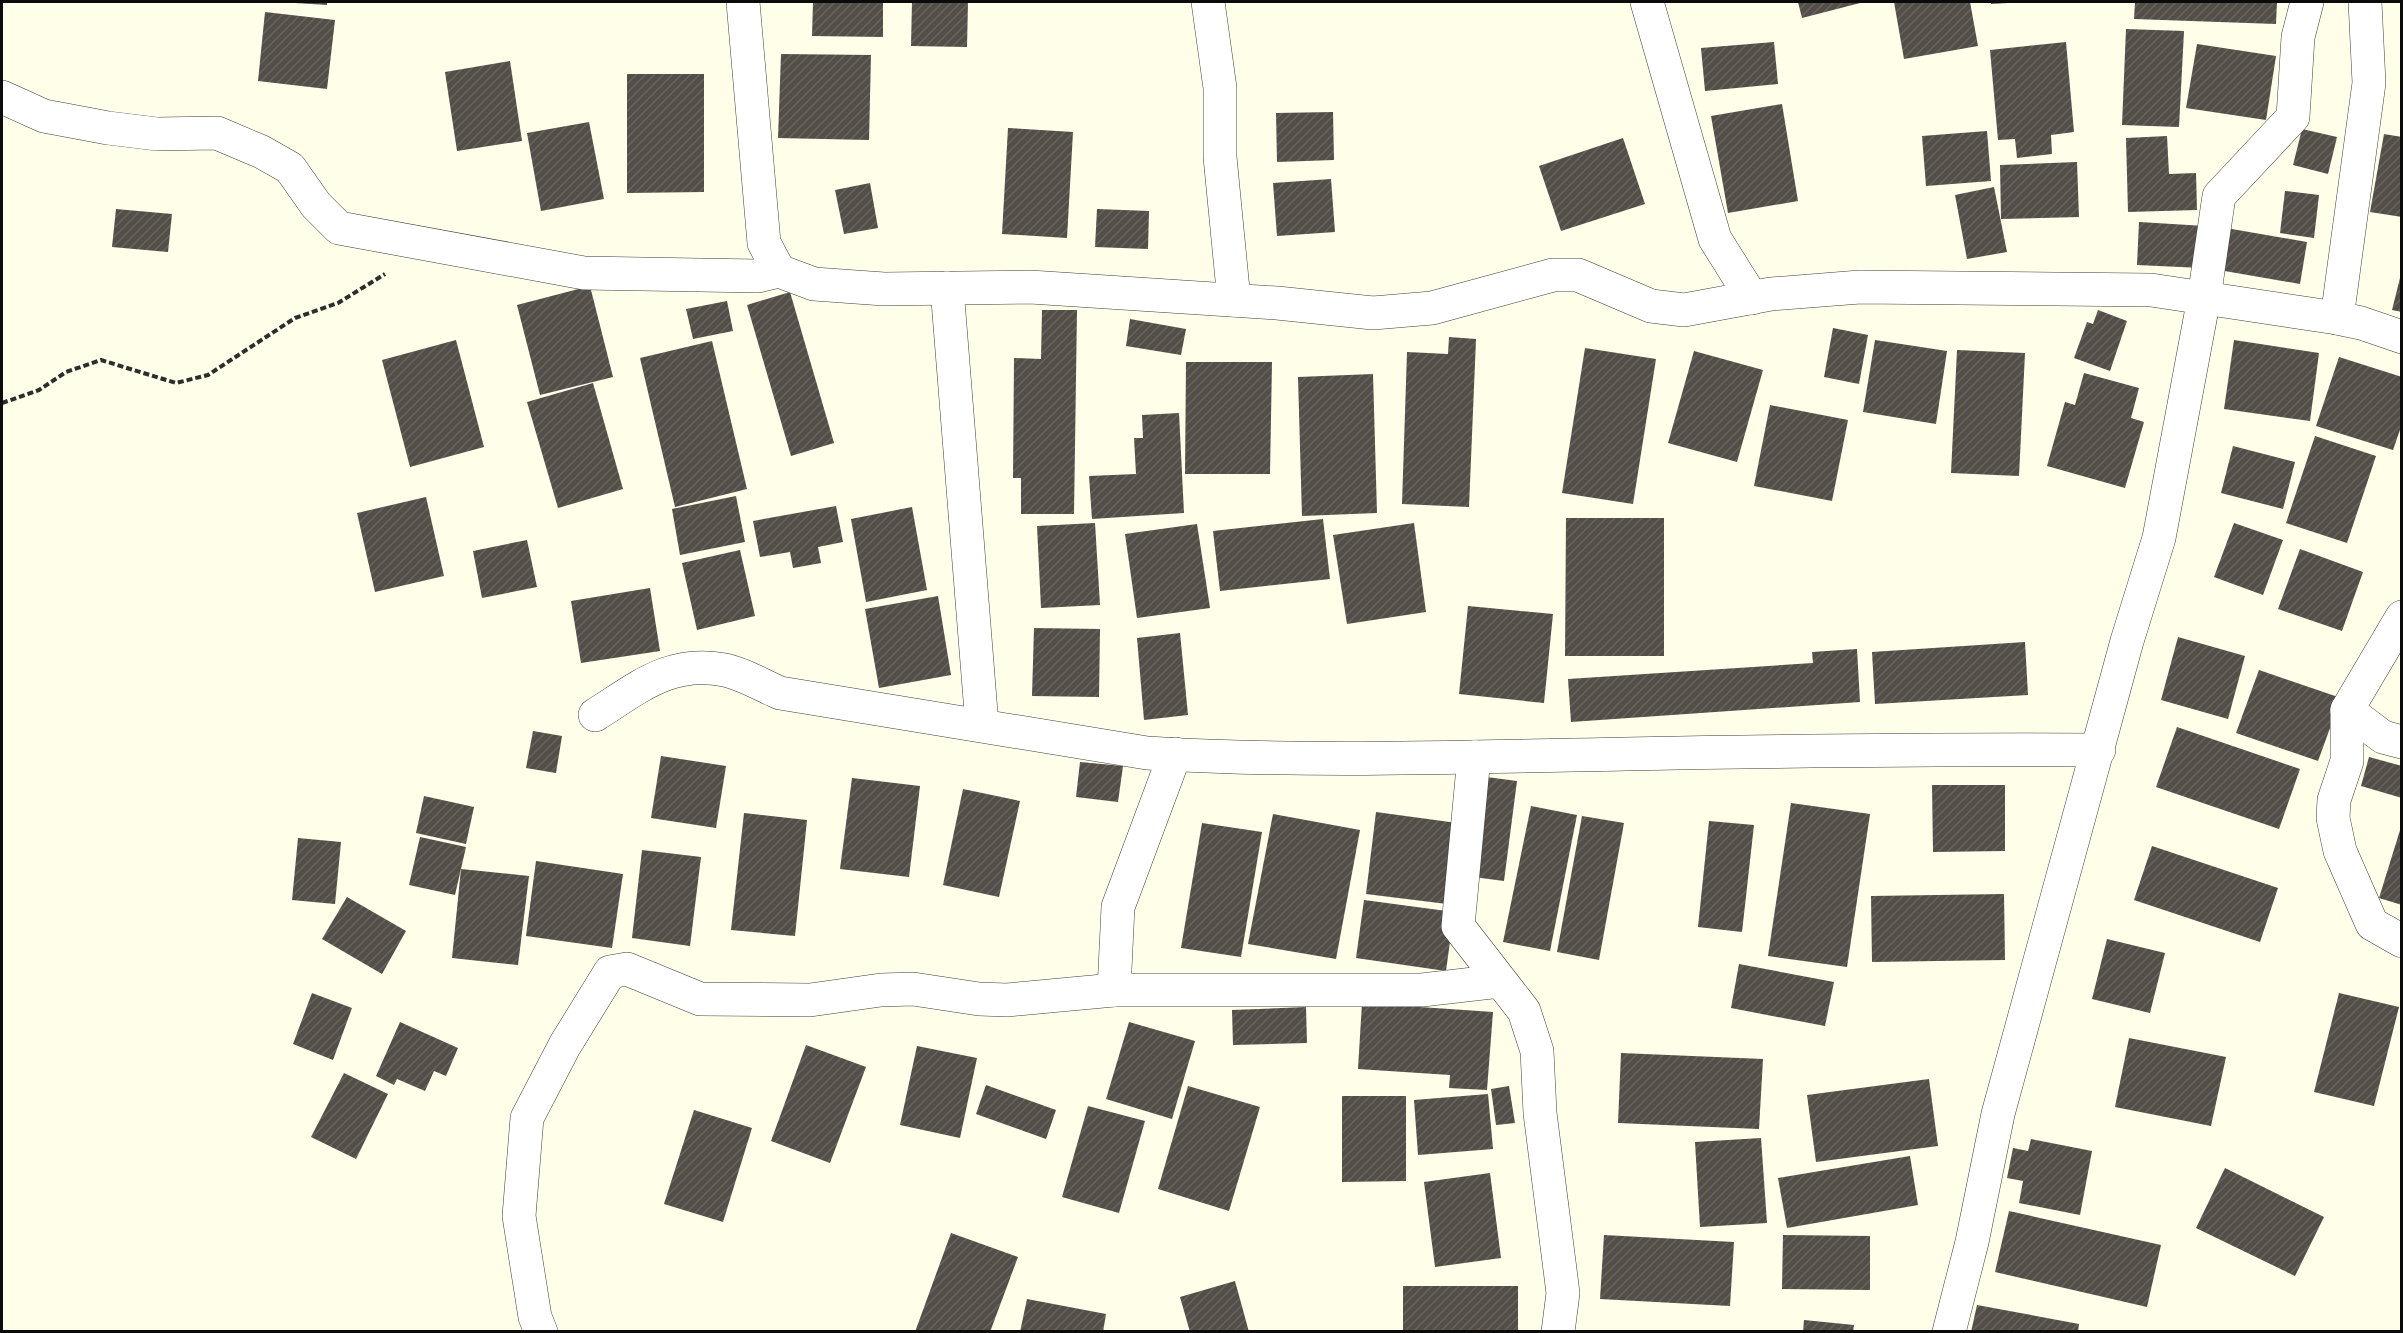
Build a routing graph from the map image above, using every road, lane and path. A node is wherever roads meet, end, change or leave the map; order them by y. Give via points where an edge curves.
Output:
1 (743, 2) edge
2 (1208, 2) edge
3 (1647, 2) edge
4 (2307, 2) edge
5 (2365, 2) edge
6 (2, 97) edge
7 (431, 244) junction
8 (779, 271) junction
9 (947, 288) junction
10 (1752, 298) junction
11 (2204, 298) junction
12 (1234, 300) junction
13 (2337, 318) junction
14 (2402, 337) edge
15 (2, 404) edge
16 (2402, 616) edge
17 (2347, 710) junction
18 (595, 715) dead end
19 (982, 725) junction
20 (2402, 742) edge
21 (2099, 750) junction
22 (1175, 754) junction
23 (1474, 757) junction
24 (2402, 941) edge
25 (1500, 981) junction
26 (1114, 990) junction
27 (541, 1332) edge
28 (1558, 1332) edge
29 (1949, 1332) edge

1 - 8 street via 764,243
2 - 12 street via 1220,88 1220,157
3 - 10 street via 1715,239
4 - 11 street via 2298,37 2293,117 2219,196
5 - 13 street via 2368,83
6 - 7 street via 44,116 108,128 157,134 217,133 290,168 316,206 339,228
7 - 8 street via 584,273 759,276
7 - 15 path via 338,303 295,318 208,375 176,383 101,360 66,372 39,390
8 - 9 street via 814,284
9 - 12 street via 1030,287
9 - 19 street
10 - 11 street via 1860,287 1965,286 2151,290
10 - 12 street via 1684,310 1651,306 1578,275 1553,275 1432,308 1373,313
11 - 13 street
11 - 21 street via 2159,538
13 - 14 street
16 - 17 street
17 - 20 street via 2383,737
17 - 24 street via 2347,761 2334,800 2333,818 2340,851 2372,924
18 - 19 street via 658,674 689,666 726,670 780,693
19 - 22 street via 1147,753
21 - 23 street via 1863,749
21 - 29 street via 1998,1114
22 - 23 street
22 - 26 street via 1118,907
23 - 25 street via 1458,926
25 - 26 street via 1422,990
25 - 28 street via 1524,1011 1537,1051 1540,1113 1563,1293
26 - 27 street via 1007,1000 913,989 810,1000 700,999 627,969 610,972 565,1045 527,1118 519,1216 535,1317

